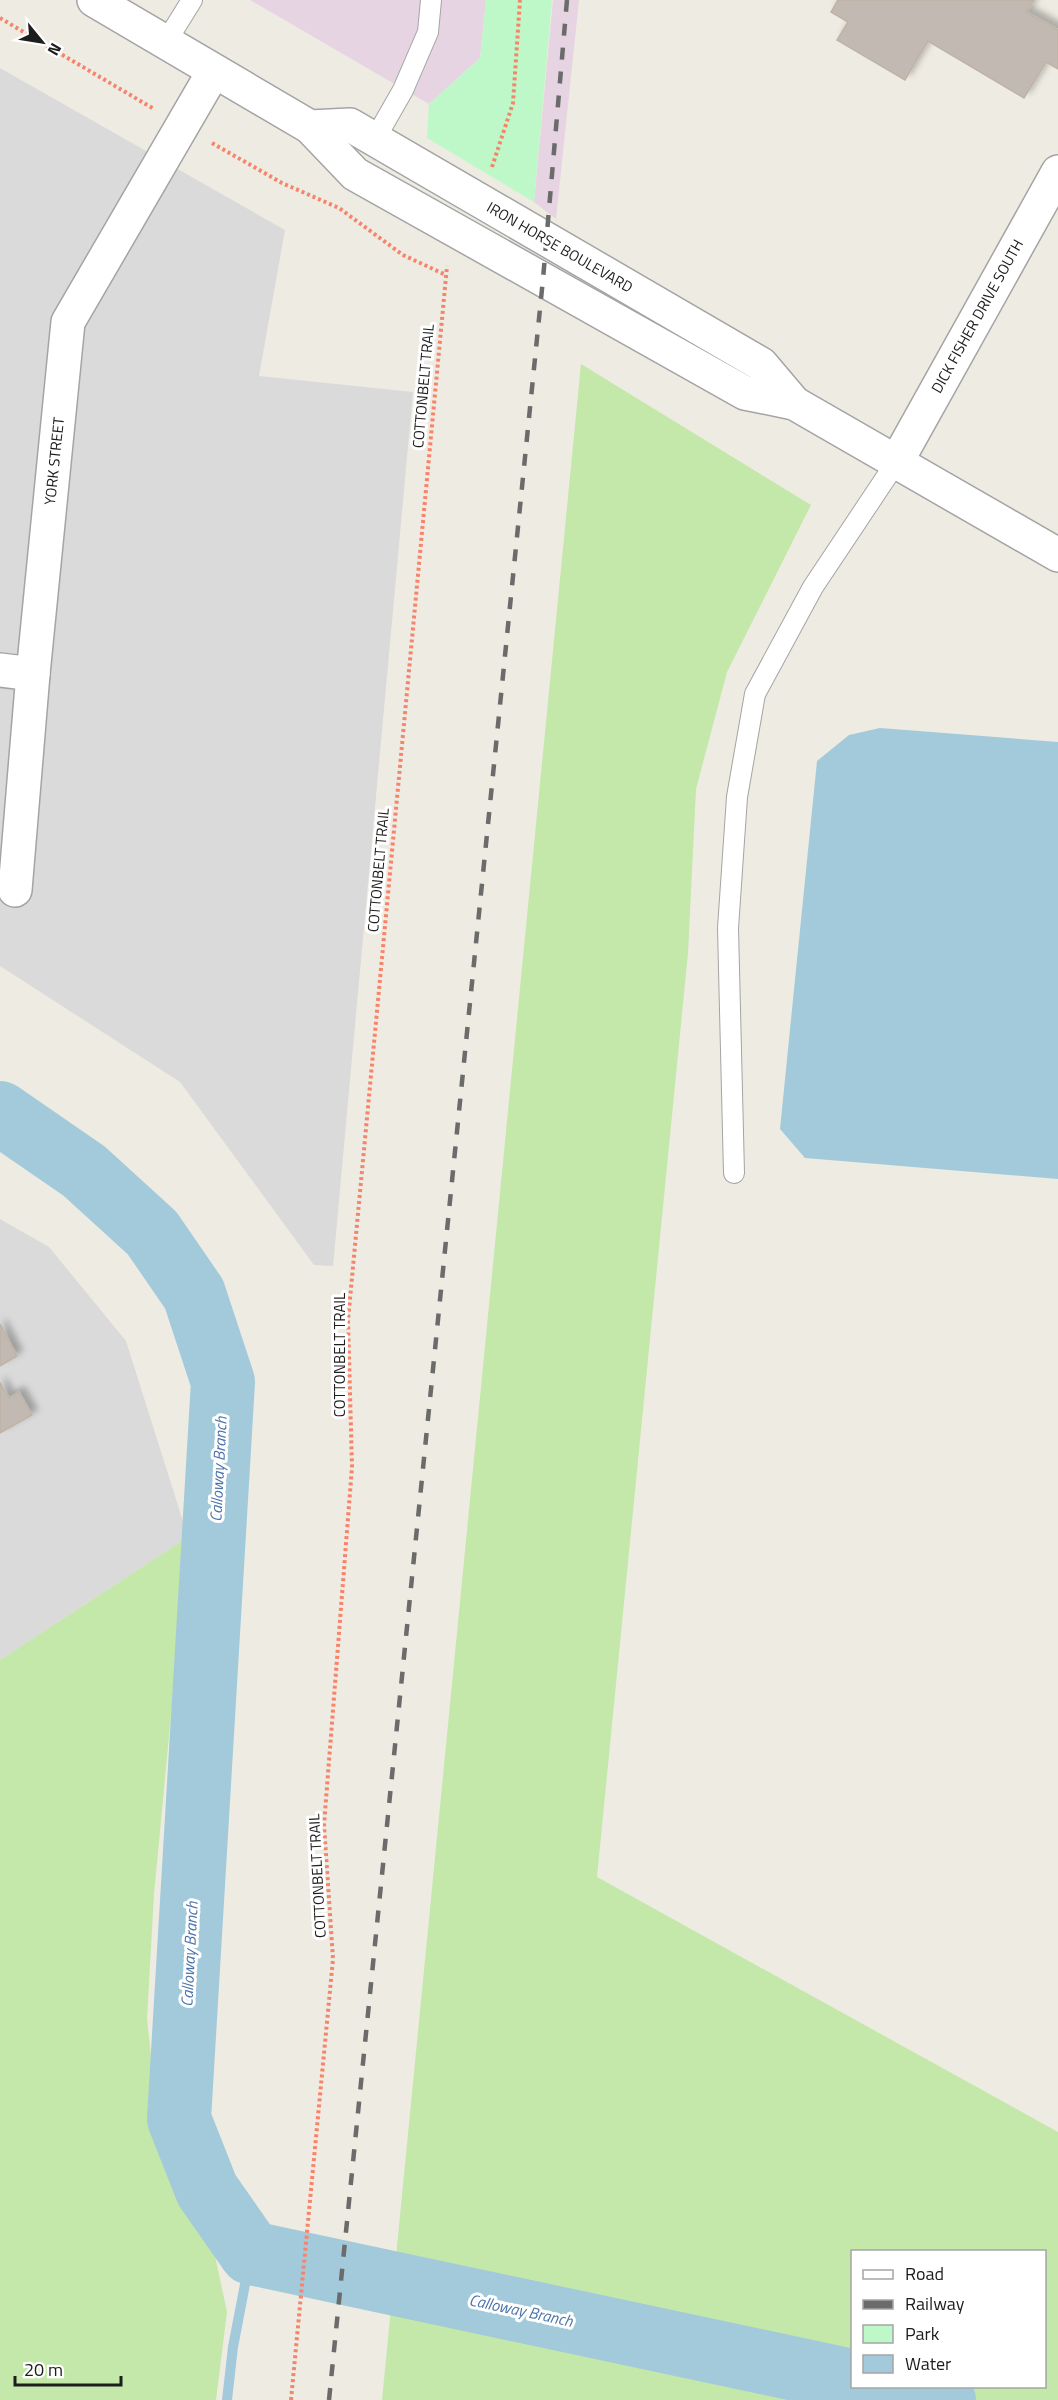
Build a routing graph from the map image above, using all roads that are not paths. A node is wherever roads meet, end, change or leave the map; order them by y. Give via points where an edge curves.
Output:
1 (94, 0) edge
2 (192, 0) edge
3 (431, 0) edge
4 (166, 42) junction
5 (214, 71) junction
6 (310, 127) junction
7 (375, 139) junction
8 (1057, 178) edge
9 (794, 403) junction
10 (897, 461) junction
11 (1058, 555) edge
12 (0, 670) edge
13 (33, 674) junction
14 (15, 890) dead end
15 (734, 1173) dead end

1 - 4 street, IRON HORSE BOULEVARD
2 - 4 lane
3 - 7 lane via 428,32 403,90
4 - 5 street, IRON HORSE BOULEVARD
5 - 6 street, IRON HORSE BOULEVARD
5 - 13 street, YORK STREET via 68,322
6 - 7 street, IRON HORSE BOULEVARD via 350,125
6 - 9 street, IRON HORSE BOULEVARD via 355,174 745,393
7 - 9 street, IRON HORSE BOULEVARD via 761,364
8 - 10 street, DICK FISHER DRIVE SOUTH
9 - 10 street, IRON HORSE BOULEVARD
10 - 11 street, IRON HORSE BOULEVARD
10 - 15 lane via 813,587 755,694 737,797 728,928
12 - 13 street
13 - 14 street, YORK STREET

